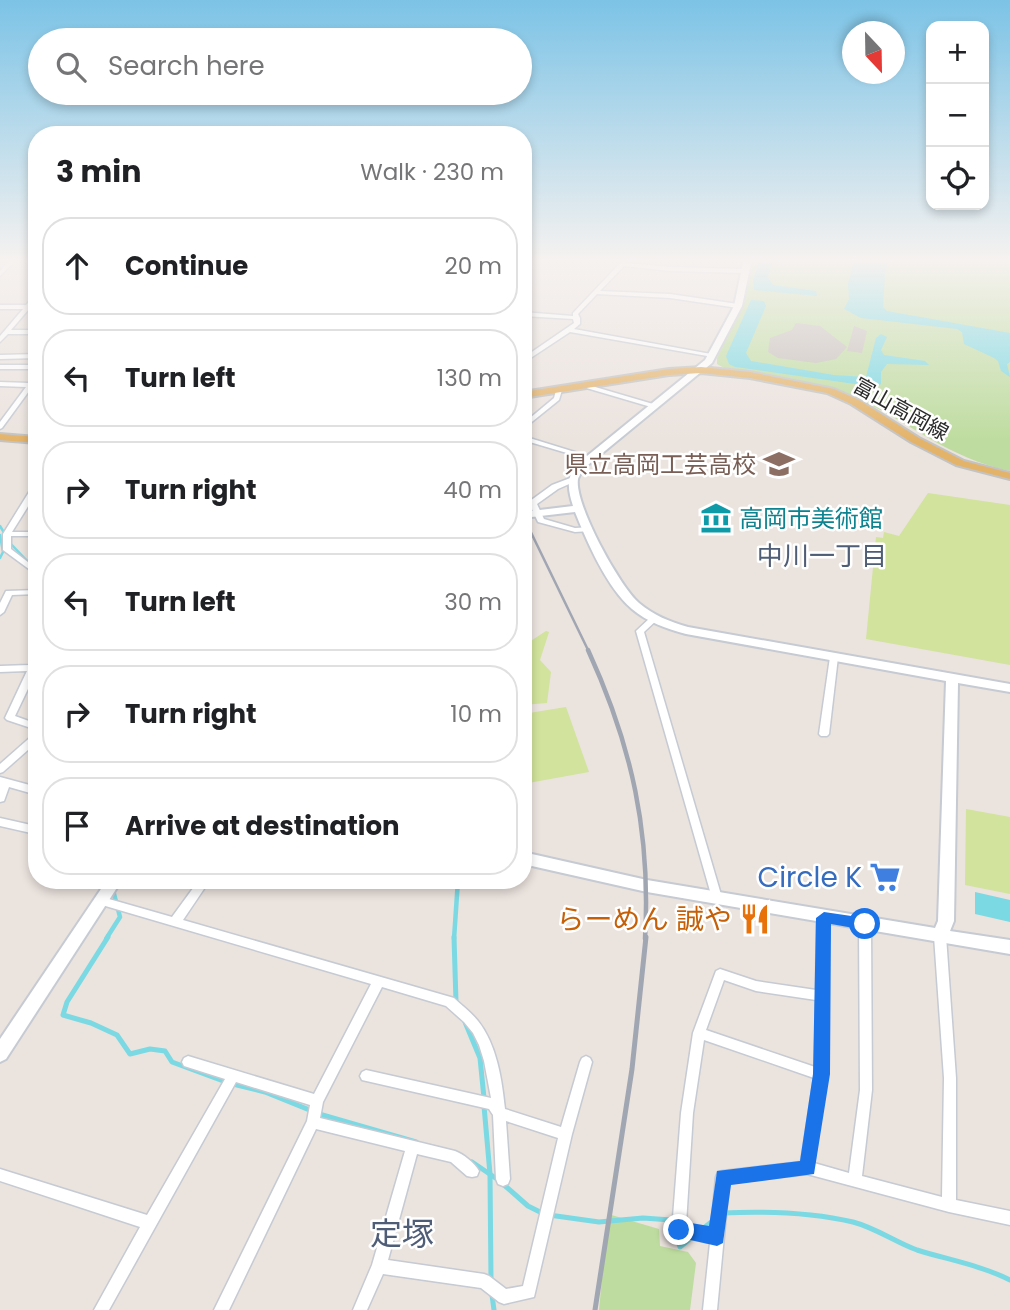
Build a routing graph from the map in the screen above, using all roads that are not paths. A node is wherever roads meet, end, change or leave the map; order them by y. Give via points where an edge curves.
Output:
1 (17, 319) edge
2 (578, 319) edge
3 (731, 319) edge
4 (570, 330) junction
5 (7, 332) junction
6 (28, 332) edge
7 (0, 340) edge
8 (532, 355) edge
9 (0, 356) edge
10 (28, 356) edge
11 (711, 356) junction
12 (0, 367) edge
13 (28, 367) edge
14 (701, 370) junction
15 (0, 384) edge
16 (28, 385) edge
17 (585, 386) junction
18 (559, 390) junction
19 (28, 392) edge
20 (532, 394) edge
21 (652, 405) junction
22 (532, 417) edge
23 (0, 427) edge
24 (0, 437) edge
25 (28, 439) edge
26 (532, 441) edge
27 (589, 458) junction
28 (1010, 476) edge
29 (573, 479) junction
30 (28, 501) edge
31 (578, 508) junction
32 (536, 513) junction
33 (532, 514) edge
34 (588, 529) junction
35 (28, 535) edge
36 (7, 537) junction
37 (28, 566) edge
38 (28, 592) edge
39 (0, 612) edge
40 (654, 619) junction
41 (834, 657) junction
42 (28, 666) edge
43 (0, 668) edge
44 (952, 678) junction
45 (28, 680) edge
46 (1010, 688) edge
47 (28, 724) edge
48 (824, 734) dead end
49 (28, 744) edge
50 (0, 770) edge
51 (2, 782) edge
52 (28, 789) edge
53 (0, 798) edge
54 (0, 822) edge
55 (28, 828) edge
56 (532, 860) edge
57 (109, 889) edge
58 (199, 889) edge
59 (717, 898) junction
60 (102, 901) junction
61 (824, 918) junction
62 (175, 922) junction
63 (865, 924) junction
64 (940, 936) junction
65 (1010, 947) edge
66 (379, 981) junction
67 (822, 996) junction
68 (699, 1033) junction
69 (0, 1054) edge
70 (188, 1062) dead end
71 (586, 1062) dead end
72 (821, 1074) junction
73 (233, 1076) junction
74 (366, 1076) dead end
75 (317, 1101) junction
76 (491, 1106) junction
77 (313, 1122) junction
78 (565, 1134) junction
79 (412, 1148) junction
80 (807, 1168) junction
81 (472, 1171) dead end
82 (0, 1175) edge
83 (503, 1179) dead end
84 (855, 1181) junction
85 (949, 1205) junction
86 (1010, 1218) edge
87 (150, 1223) junction
88 (717, 1237) junction
89 (379, 1266) junction
90 (101, 1310) edge
91 (221, 1310) edge
92 (360, 1310) edge
93 (710, 1310) edge

1 - 5 street
2 - 4 street
3 - 11 street
4 - 8 street
4 - 11 street
5 - 6 street
5 - 7 street
9 - 10 street
11 - 14 street
12 - 13 street
14 - 17 main road, 富山高岡線
14 - 21 street
14 - 28 main road, 富山高岡線 via 830,391 960,463
15 - 16 street
17 - 18 main road, 富山高岡線
17 - 21 street
18 - 20 main road, 富山高岡線
18 - 22 street via 557,399
19 - 23 street
21 - 27 street
24 - 25 main road
26 - 27 street
27 - 29 street
29 - 31 street
29 - 32 street via 533,503
30 - 36 street
31 - 32 street
31 - 34 street
32 - 33 street
32 - 34 street via 541,520
34 - 40 street via 619,587 630,602
35 - 36 street
36 - 37 street via 7,550
38 - 39 street via 9,593
40 - 41 street via 686,630
40 - 59 street via 640,631
41 - 44 street
41 - 48 street
42 - 43 street
44 - 46 street
44 - 64 street via 947,921
45 - 47 street via 10,718
49 - 50 street
51 - 52 street
51 - 53 street
54 - 55 street
56 - 59 street
57 - 60 street
58 - 62 street
59 - 61 street
60 - 62 street
60 - 69 street
61 - 63 street
61 - 67 street
62 - 66 street
63 - 64 street
63 - 84 street via 866,1090
64 - 65 street
64 - 85 street via 950,1079
66 - 75 street
66 - 76 street via 450,1002 477,1028 487,1049
67 - 68 street via 756,986 720,974
67 - 72 street
68 - 72 street
68 - 88 street via 687,1113 679,1230
70 - 73 street
71 - 78 street
72 - 80 street
73 - 75 street
73 - 87 street
74 - 76 street
75 - 77 street
76 - 78 street
76 - 83 street
77 - 79 street
77 - 91 street
78 - 89 street via 530,1292 504,1297 484,1281
79 - 81 street via 455,1157
79 - 89 street
80 - 84 street
80 - 88 street via 723,1177
82 - 87 street
84 - 85 street
85 - 86 street
87 - 90 street
88 - 93 street
89 - 92 street

